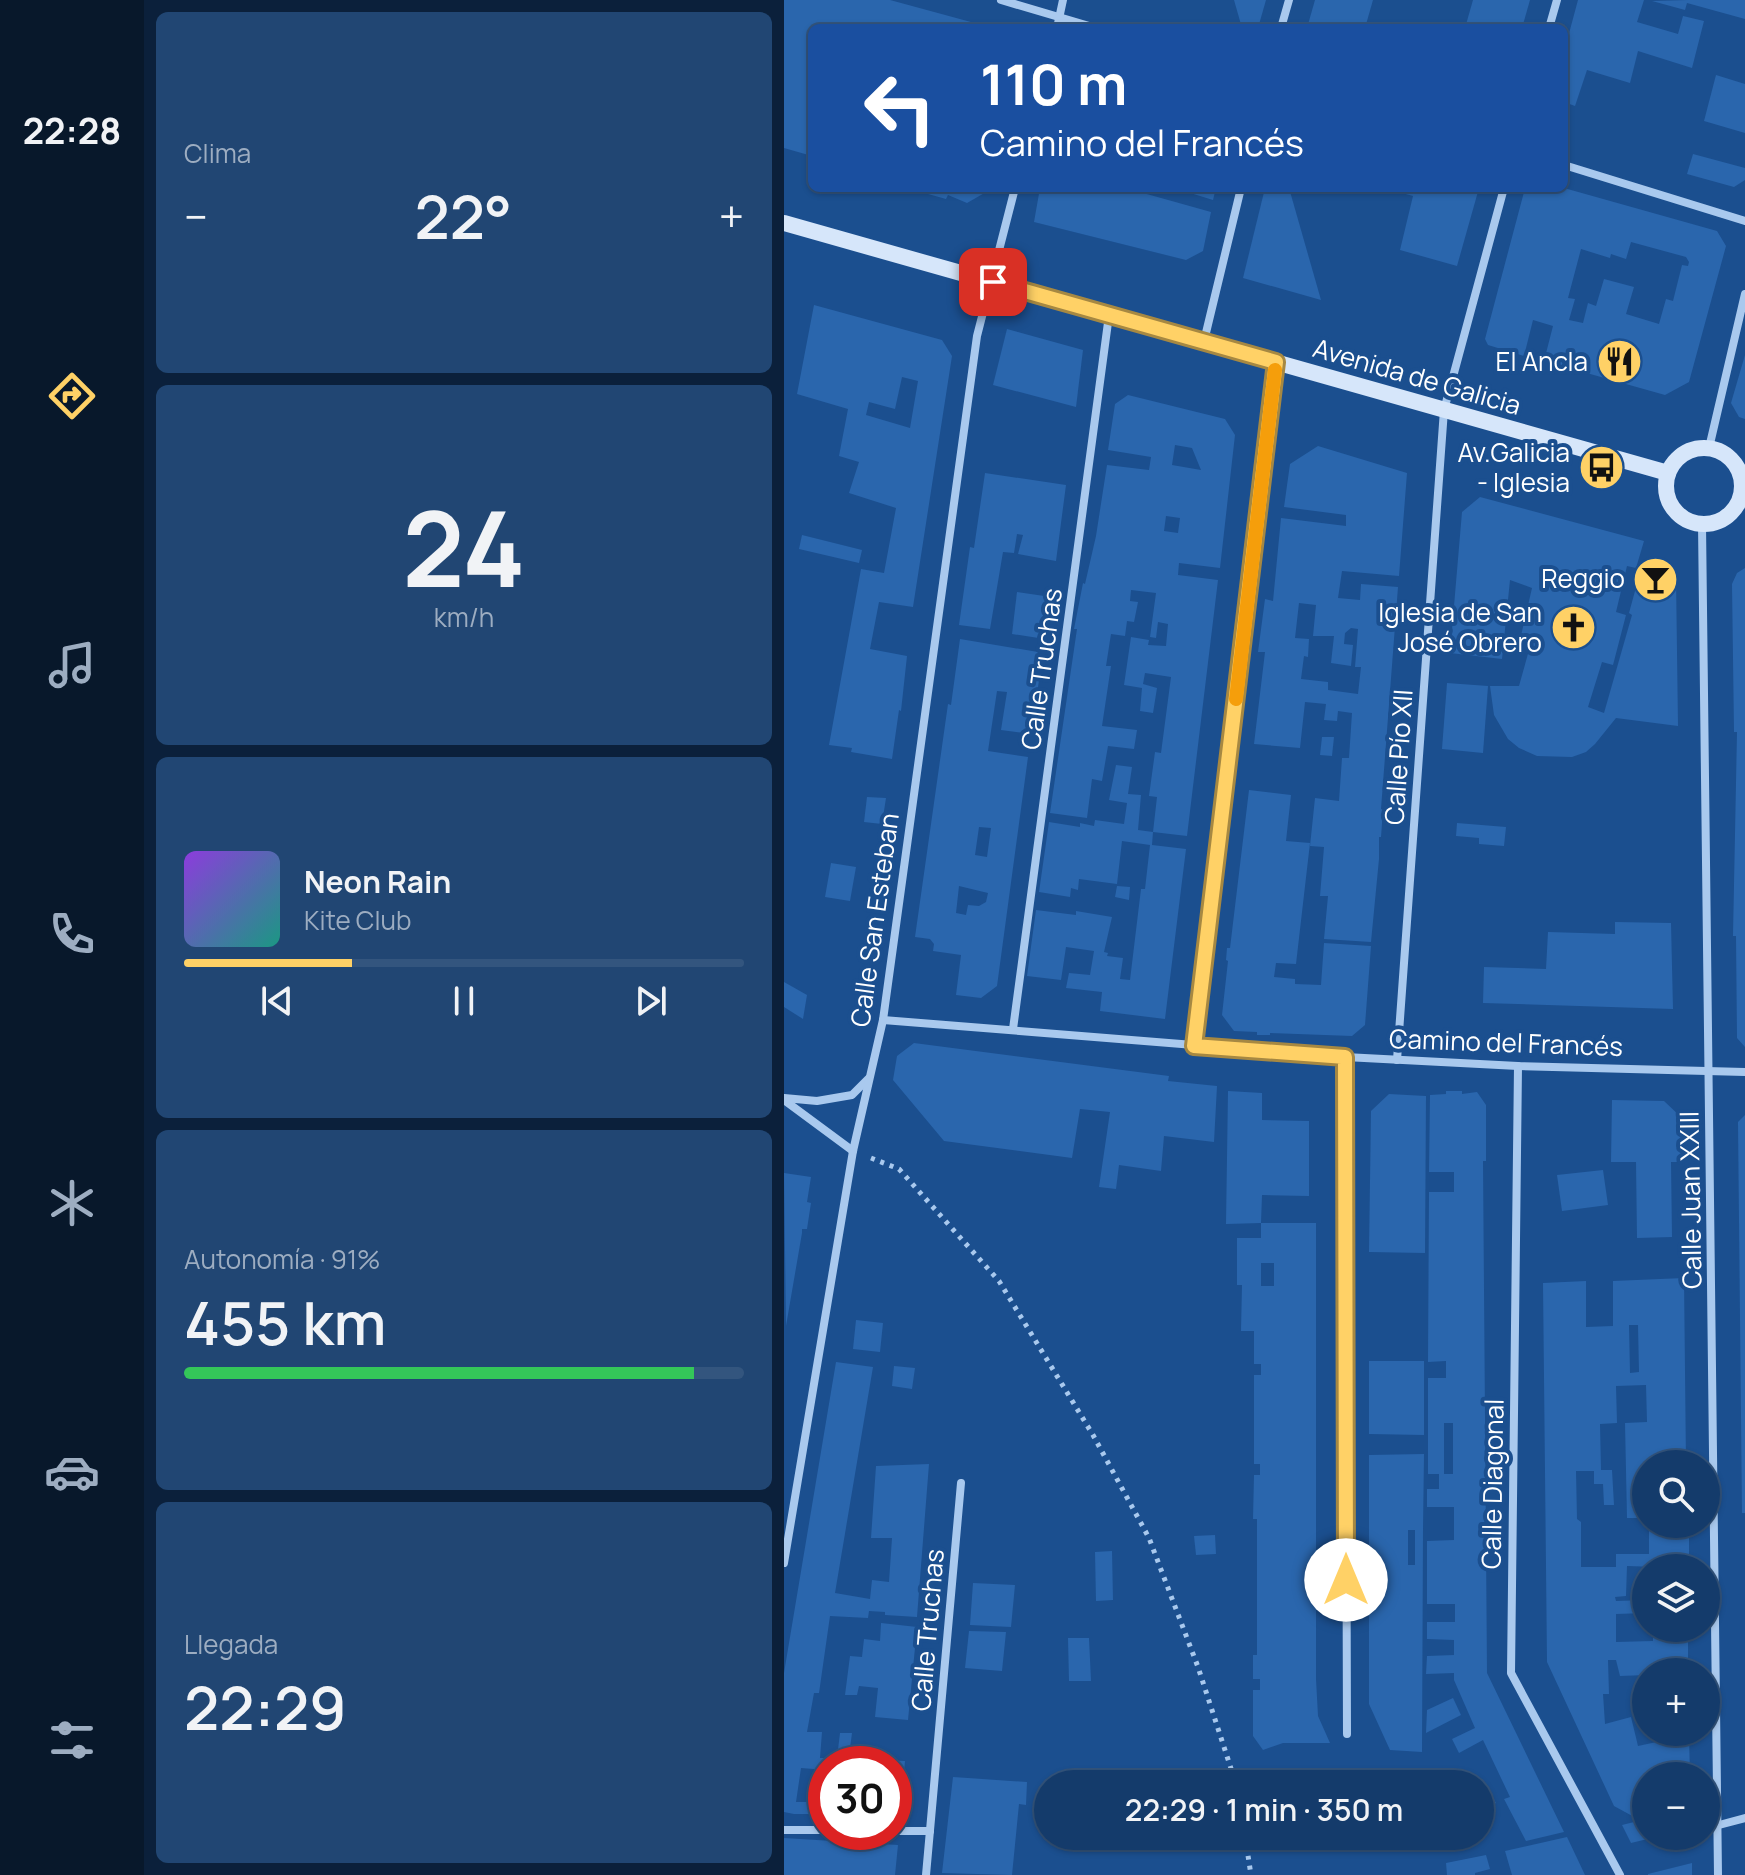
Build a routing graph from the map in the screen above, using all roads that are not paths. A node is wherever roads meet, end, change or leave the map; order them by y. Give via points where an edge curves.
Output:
1 (1001, 0) edge
2 (1063, 0) edge
3 (1289, 0) edge
4 (1557, 0) edge
5 (1060, 17) junction
6 (1058, 24) edge
7 (1083, 24) edge
8 (1282, 24) edge
9 (1550, 24) edge
10 (1568, 166) edge
11 (1014, 192) edge
12 (1240, 192) edge
13 (1503, 192) edge
14 (1745, 221) edge
15 (784, 223) edge
16 (993, 282) junction
17 (1745, 294) edge
18 (1109, 315) junction
19 (1204, 341) junction
20 (1276, 362) junction
21 (1444, 410) junction
22 (1709, 448) junction
23 (1668, 473) junction
24 (1743, 496) edge
25 (1702, 524) junction
26 (883, 1020) junction
27 (1013, 1029) junction
28 (1194, 1046) junction
29 (1345, 1057) junction
30 (1397, 1060) junction
31 (1518, 1066) junction
32 (1709, 1069) junction
33 (1745, 1072) edge
34 (870, 1078) junction
35 (784, 1099) edge
36 (853, 1151) junction
37 (961, 1483) dead end
38 (784, 1563) edge
39 (1347, 1734) dead end
40 (1718, 1762) edge
41 (1745, 1818) edge
42 (1720, 1825) edge
43 (784, 1830) edge
44 (808, 1830) edge
45 (912, 1831) edge
46 (930, 1831) junction
47 (1718, 1850) edge
48 (926, 1875) edge
49 (1620, 1875) edge
50 (1718, 1875) edge

1 - 5 street
2 - 5 street
3 - 8 street
4 - 9 street
5 - 6 street
5 - 7 street
10 - 14 street
11 - 16 street, Calle San Esteban
12 - 19 street
13 - 21 street, Calle Pío XII
15 - 16 main road, Avenida de Galicia
16 - 18 main road, Avenida de Galicia
16 - 26 street, Calle San Esteban via 977,336
17 - 22 street
18 - 19 main road, Avenida de Galicia
18 - 27 street, Calle Truchas
19 - 20 main road, Avenida de Galicia
20 - 21 main road, Avenida de Galicia
20 - 28 street
21 - 23 main road, Avenida de Galicia
21 - 30 street, Calle Pío XII
22 - 23 main road via 1678,457
22 - 24 main road via 1739,468
23 - 25 main road via 1667,498 1675,512
24 - 25 main road via 1721,521
25 - 32 street, Calle Juan XXIII
26 - 27 street, Camino del Francés
26 - 34 street, Calle San Esteban
27 - 28 street, Camino del Francés
28 - 29 street, Camino del Francés
29 - 30 street, Camino del Francés
29 - 39 street
30 - 31 street, Camino del Francés
31 - 32 street, Camino del Francés
31 - 49 street, Calle Diagonal via 1511,1673
32 - 33 street, Camino del Francés
32 - 40 street, Calle Juan XXIII
34 - 35 street via 852,1095
34 - 36 street, Calle San Esteban
35 - 36 street
36 - 38 street, Calle San Esteban
37 - 46 street, Calle Truchas
41 - 42 street
43 - 44 street
45 - 46 street
46 - 48 street, Calle Truchas
47 - 50 street, Calle Juan XXIII

